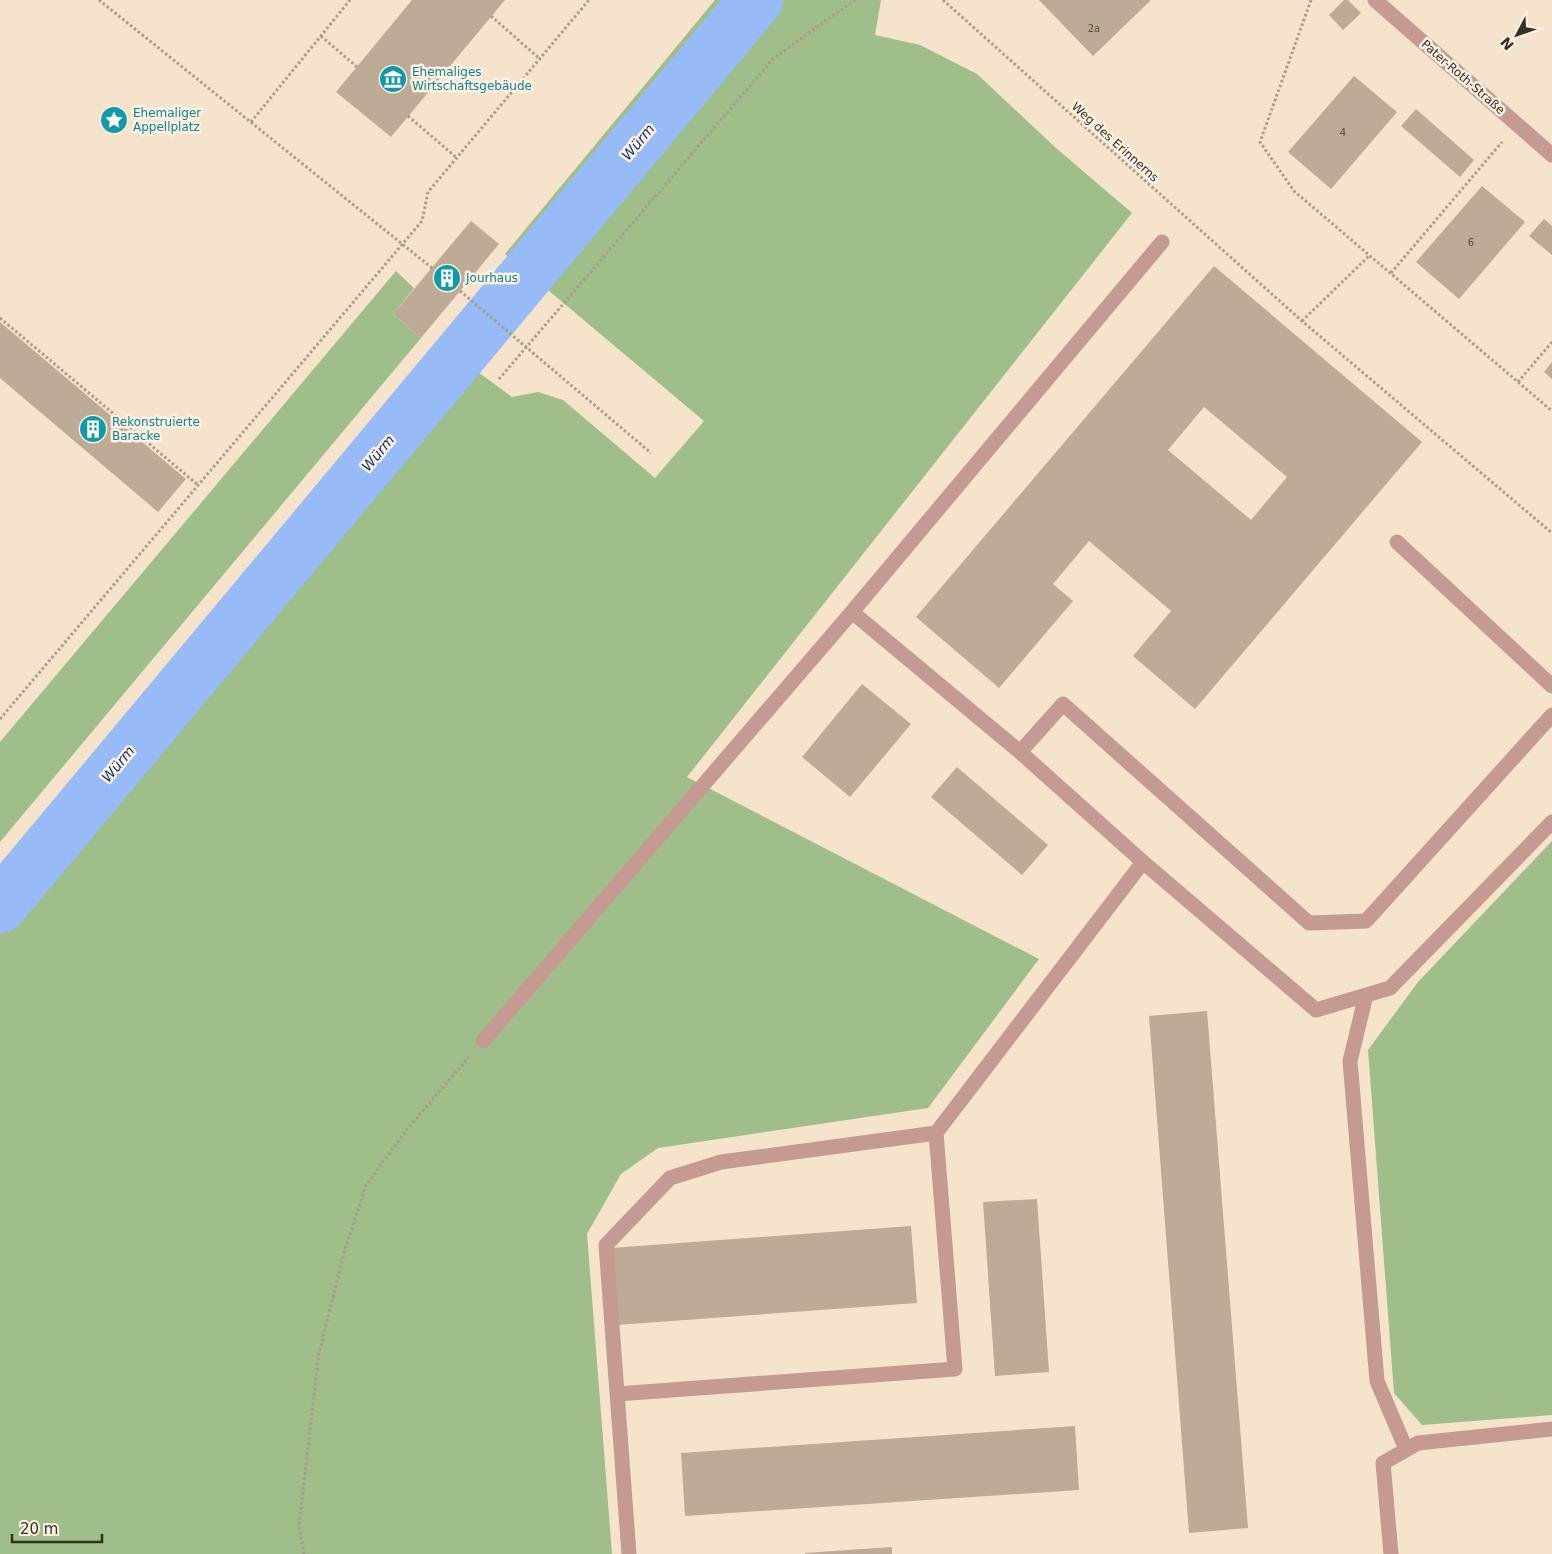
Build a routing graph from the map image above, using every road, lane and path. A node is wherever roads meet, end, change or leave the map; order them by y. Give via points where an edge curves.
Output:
1 (99, 0) edge
2 (350, 0) edge
3 (588, 0) edge
4 (854, 0) edge
5 (943, 0) edge
6 (1311, 0) edge
7 (1375, 0) edge
8 (491, 16) dead end
9 (321, 36) junction
10 (540, 59) junction
11 (357, 67) dead end
12 (408, 116) dead end
13 (251, 122) junction
14 (1517, 125) junction
15 (1552, 155) edge
16 (458, 158) junction
17 (1162, 242) dead end
18 (403, 244) junction
19 (1370, 255) junction
20 (432, 268) dead end
21 (1391, 274) junction
22 (460, 290) dead end
23 (0, 318) edge
24 (1302, 321) junction
25 (1552, 342) edge
26 (526, 347) junction
27 (499, 379) dead end
28 (1518, 382) junction
29 (1552, 411) edge
30 (651, 454) dead end
31 (198, 485) junction
32 (1552, 534) edge
33 (1397, 542) dead end
34 (852, 612) junction
35 (1552, 686) edge
36 (1552, 715) edge
37 (0, 719) edge
38 (1020, 752) junction
39 (1552, 822) edge
40 (1143, 862) junction
41 (1366, 995) junction
42 (483, 1041) joint
43 (936, 1133) junction
44 (617, 1394) junction
45 (1552, 1429) edge
46 (1406, 1450) junction
47 (304, 1554) edge
48 (629, 1554) edge
49 (1391, 1554) edge

1 - 13 path
2 - 9 path
3 - 10 path
4 - 26 path via 772,60
5 - 24 path, Weg des Erinnerns
6 - 19 path via 1260,142 1294,191
7 - 14 street, Pater-Roth-Straße
8 - 10 path
9 - 11 path
9 - 13 path
10 - 16 path
12 - 16 path
13 - 18 path
14 - 15 street, Pater-Roth-Straße
14 - 21 path
16 - 18 path via 428,192 422,220
17 - 34 street
18 - 20 path
18 - 31 path
19 - 21 path
19 - 24 path
21 - 28 path
22 - 26 path
23 - 31 path
24 - 32 path, Weg des Erinnerns
25 - 28 path
26 - 27 path
26 - 30 path
28 - 29 path
31 - 37 path
33 - 35 street
34 - 38 street
34 - 42 street
36 - 38 street via 1366,921 1309,923 1063,704
38 - 40 street
39 - 41 street via 1390,988
40 - 41 street via 1316,1010
40 - 43 street
41 - 46 street via 1350,1061 1376,1371 1377,1381
42 - 47 path via 408,1128 366,1185 345,1250 319,1353 299,1525
43 - 44 street via 722,1162 670,1178 606,1245
43 - 44 street via 955,1369
44 - 48 street
45 - 46 street via 1418,1443
46 - 49 street via 1383,1463

